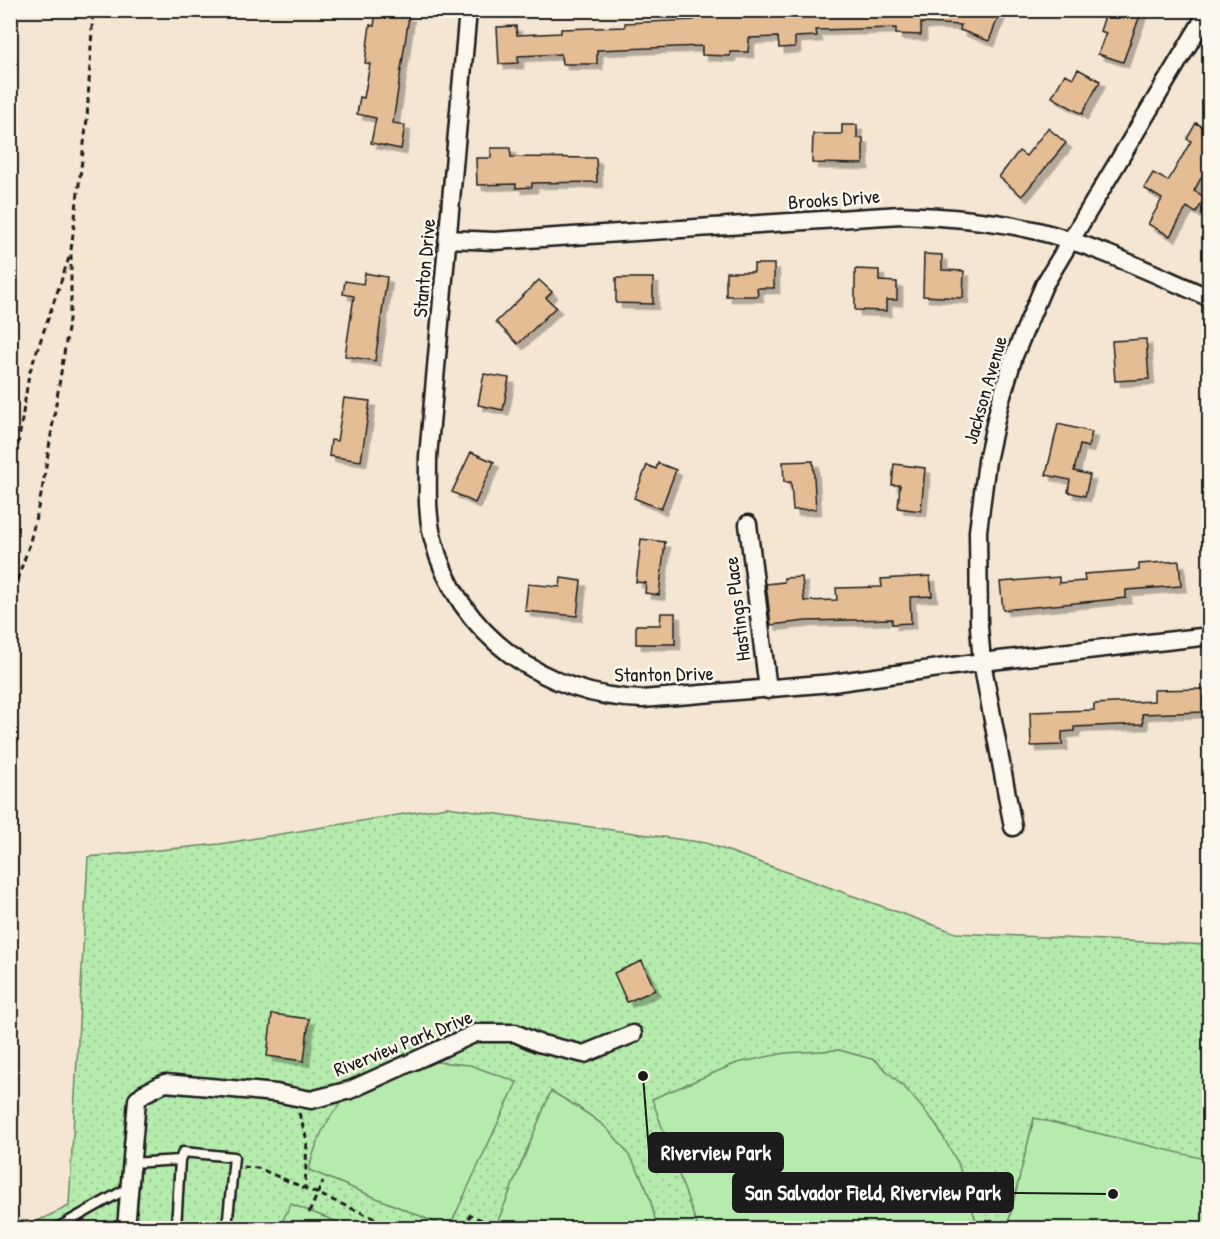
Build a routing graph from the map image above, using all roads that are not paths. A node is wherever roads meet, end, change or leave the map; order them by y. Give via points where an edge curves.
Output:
1 (468, 10) edge
2 (1209, 10) edge
3 (448, 239) junction
4 (1071, 242) junction
5 (1209, 298) edge
6 (748, 524) dead end
7 (1209, 636) edge
8 (982, 662) junction
9 (768, 690) junction
10 (1013, 827) dead end
11 (633, 1034) dead end
12 (180, 1160) junction
13 (131, 1163) junction
14 (129, 1188) junction
15 (57, 1228) edge
16 (126, 1228) edge
17 (176, 1228) edge
18 (227, 1228) edge

1 - 3 street, Stanton Drive
2 - 4 street, Jackson Avenue
3 - 4 street, Brooks Drive via 495,241 901,215 1009,225
3 - 9 street, Stanton Drive via 428,457 428,503 432,537 441,565 462,603 490,636 526,666 576,690 620,699
4 - 5 street, Brooks Drive
4 - 8 street, Jackson Avenue via 1028,320 999,406 987,461 978,531
6 - 9 street, Hastings Place
7 - 8 street, Stanton Drive
8 - 9 street, Stanton Drive
8 - 10 street, Jackson Avenue
11 - 13 street, Riverview Park Drive via 584,1054 515,1033 476,1033 350,1090 311,1100 165,1083 137,1100
12 - 13 lane
12 - 17 lane
12 - 18 lane via 183,1152 234,1157
13 - 14 street, Riverview Park Drive
14 - 15 lane
14 - 16 street, Riverview Park Drive

